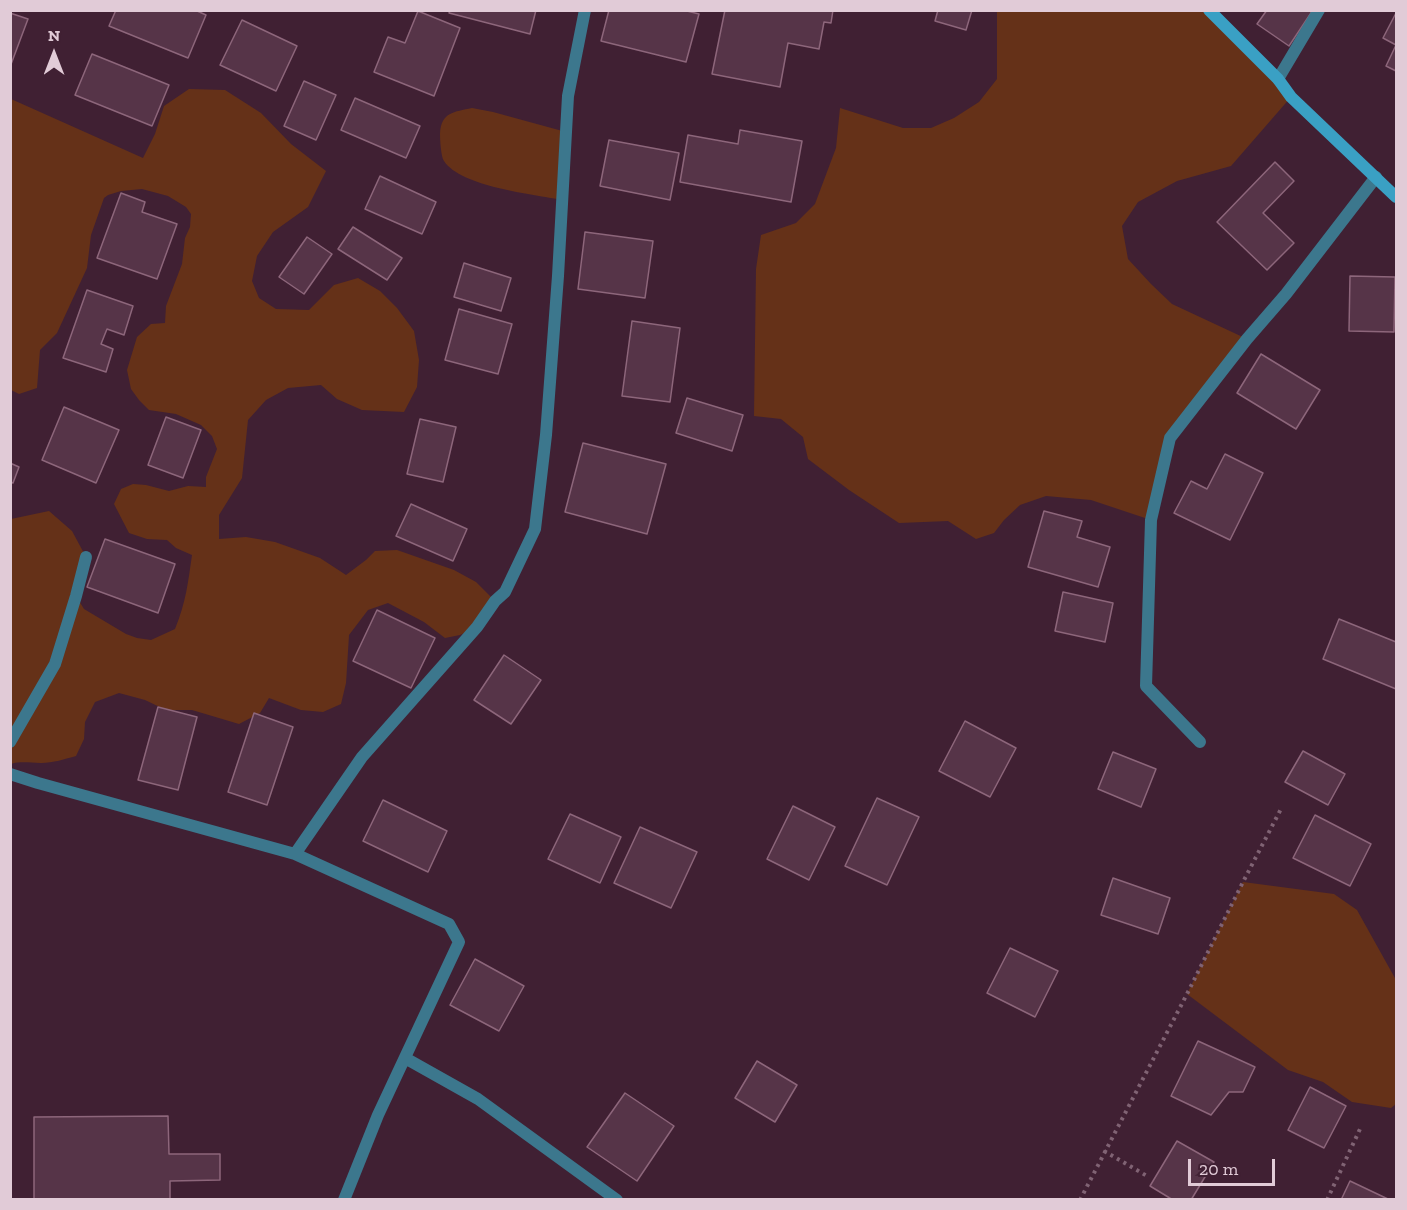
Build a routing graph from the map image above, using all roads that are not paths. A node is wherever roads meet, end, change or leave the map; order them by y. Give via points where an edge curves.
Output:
1 (585, 10) edge
2 (1209, 10) edge
3 (1319, 10) edge
4 (1278, 79) junction
5 (1376, 177) junction
6 (1396, 197) edge
7 (86, 557) dead end
8 (10, 742) edge
9 (1200, 742) dead end
10 (10, 774) edge
11 (295, 854) junction
12 (405, 1058) junction
13 (344, 1200) edge
14 (617, 1200) edge

1 - 11 street via 568,96 546,435 535,529 505,592 363,757
2 - 4 main road
3 - 4 street
4 - 5 main road
5 - 6 main road
5 - 9 street via 1170,438 1151,520 1146,686
7 - 8 street via 55,664
10 - 11 street
11 - 12 street via 449,924 459,942
12 - 13 street
12 - 14 street via 478,1099

